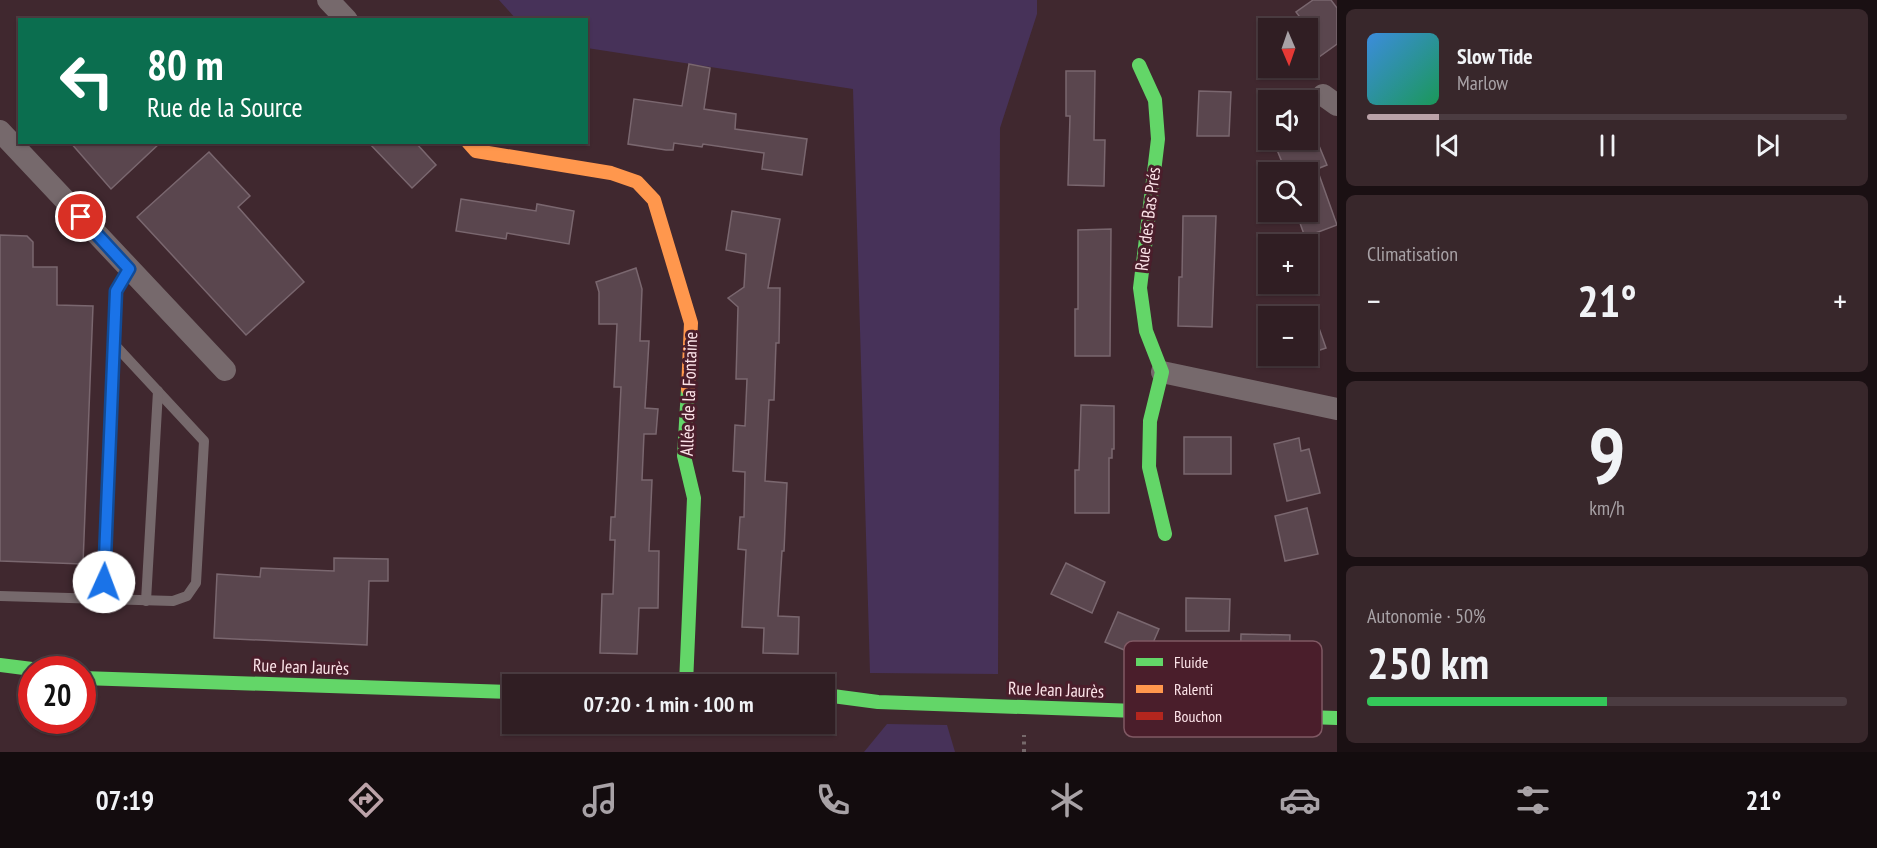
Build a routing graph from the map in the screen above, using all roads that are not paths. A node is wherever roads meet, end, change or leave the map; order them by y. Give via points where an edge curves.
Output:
1 (328, 0) edge
2 (345, 18) edge
3 (1139, 65) dead end
4 (0, 131) edge
5 (470, 144) edge
6 (129, 269) junction
7 (113, 343) junction
8 (225, 370) dead end
9 (1162, 372) junction
10 (158, 391) junction
11 (1337, 409) edge
12 (1165, 534) dead end
13 (0, 596) edge
14 (104, 599) junction
15 (146, 601) junction
16 (0, 664) edge
17 (18, 667) edge
18 (686, 674) edge
19 (0, 677) edge
20 (18, 678) edge
21 (96, 678) edge
22 (502, 693) edge
23 (835, 696) edge
24 (878, 702) junction
25 (835, 708) edge
26 (1124, 711) edge
27 (1322, 718) edge
28 (1337, 718) edge
29 (1322, 728) edge
30 (1337, 731) edge

1 - 2 street
3 - 9 street, Rue des Bas Prés via 1155,100 1158,139 1140,288 1146,331
4 - 6 street
5 - 18 street, Allée de la Fontaine via 476,151 611,173 637,182 654,200 691,323 684,456 694,498
6 - 7 lane via 116,291
6 - 8 street
7 - 10 lane
7 - 14 lane
9 - 11 street
9 - 12 street via 1150,421 1149,467
10 - 15 lane
10 - 15 lane via 204,441 196,583 187,596 173,602
13 - 14 lane
14 - 15 lane
16 - 17 street
19 - 20 street
21 - 22 street, Rue Jean Jaurès
23 - 24 street, Rue Jean Jaurès
24 - 25 street, Rue Jean Jaurès
24 - 26 street, Rue Jean Jaurès
27 - 28 street, Rue Jean Jaurès
29 - 30 street, Rue Jean Jaurès

